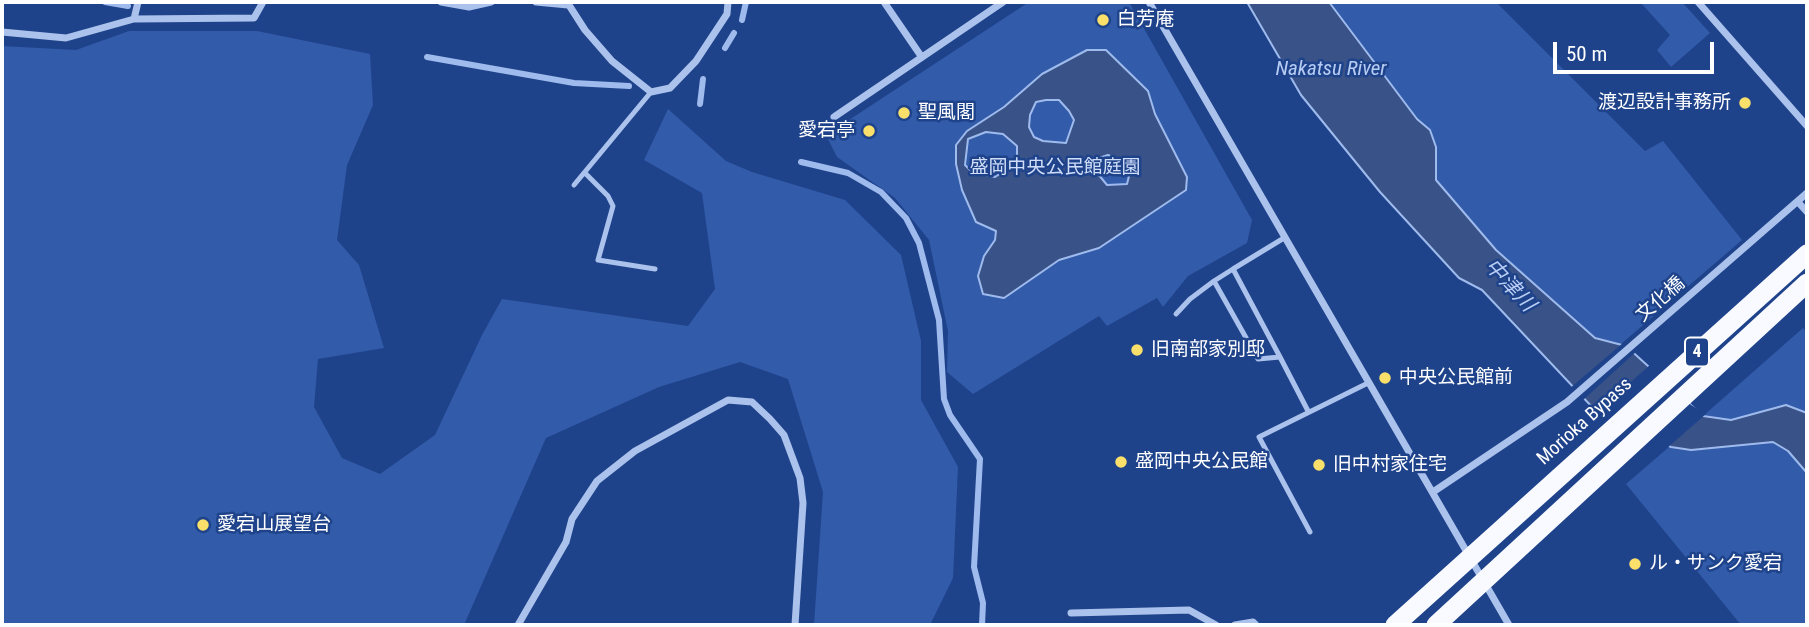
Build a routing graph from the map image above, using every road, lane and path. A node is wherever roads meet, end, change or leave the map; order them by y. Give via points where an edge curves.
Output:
1 (138, 2) edge
2 (263, 2) edge
3 (441, 2) edge
4 (491, 2) edge
5 (536, 2) edge
6 (728, 2) edge
7 (884, 2) edge
8 (1003, 2) edge
9 (1149, 2) edge
10 (1698, 2) edge
11 (568, 3) edge
12 (134, 19) junction
13 (2, 32) edge
14 (921, 56) junction
15 (651, 92) junction
16 (834, 117) dead end
17 (1807, 126) edge
18 (586, 174) junction
19 (574, 185) dead end
20 (1807, 193) edge
21 (1798, 202) junction
22 (1807, 212) edge
23 (1284, 239) junction
24 (1807, 254) edge
25 (1233, 268) junction
26 (655, 269) dead end
27 (1214, 281) junction
28 (1807, 283) edge
29 (1176, 314) dead end
30 (1249, 343) junction
31 (1205, 351) dead end
32 (1280, 357) junction
33 (1368, 383) junction
34 (1308, 411) junction
35 (1433, 492) junction
36 (1310, 532) dead end
37 (1469, 559) junction
38 (1484, 583) junction
39 (1071, 613) dead end
40 (519, 625) edge
41 (795, 625) edge
42 (1216, 625) edge
43 (1236, 625) edge
44 (1256, 625) edge
45 (1395, 625) edge
46 (1436, 625) edge
47 (1509, 625) edge

1 - 12 street
2 - 12 street via 254,18
3 - 4 street via 469,7
5 - 11 street
6 - 15 street via 727,14 696,61 670,88
7 - 14 street
8 - 14 street
9 - 23 street
10 - 17 street
11 - 15 street via 612,61
12 - 13 street via 66,38
14 - 16 street
15 - 18 lane
18 - 19 lane
18 - 26 lane via 613,206 598,260
20 - 21 street, 文化橋
21 - 22 street
21 - 35 street, 文化橋 via 1543,420
23 - 25 lane
23 - 33 street
24 - 37 highway, Morioka Bypass / 4
25 - 27 lane
25 - 32 lane
27 - 29 lane
27 - 30 lane
28 - 38 highway, 4 via 1602,468
30 - 31 lane via 1221,342
30 - 32 lane via 1258,359
32 - 34 lane
33 - 34 lane
33 - 35 street
34 - 36 lane via 1259,437
35 - 37 street
37 - 38 street
37 - 45 highway, Morioka Bypass / 4
38 - 46 highway, 4
38 - 47 street
39 - 42 street via 1189,610
40 - 41 street via 566,542 572,519 597,481 635,451 728,400 752,402 770,419 784,435 800,478 803,503
43 - 44 street

